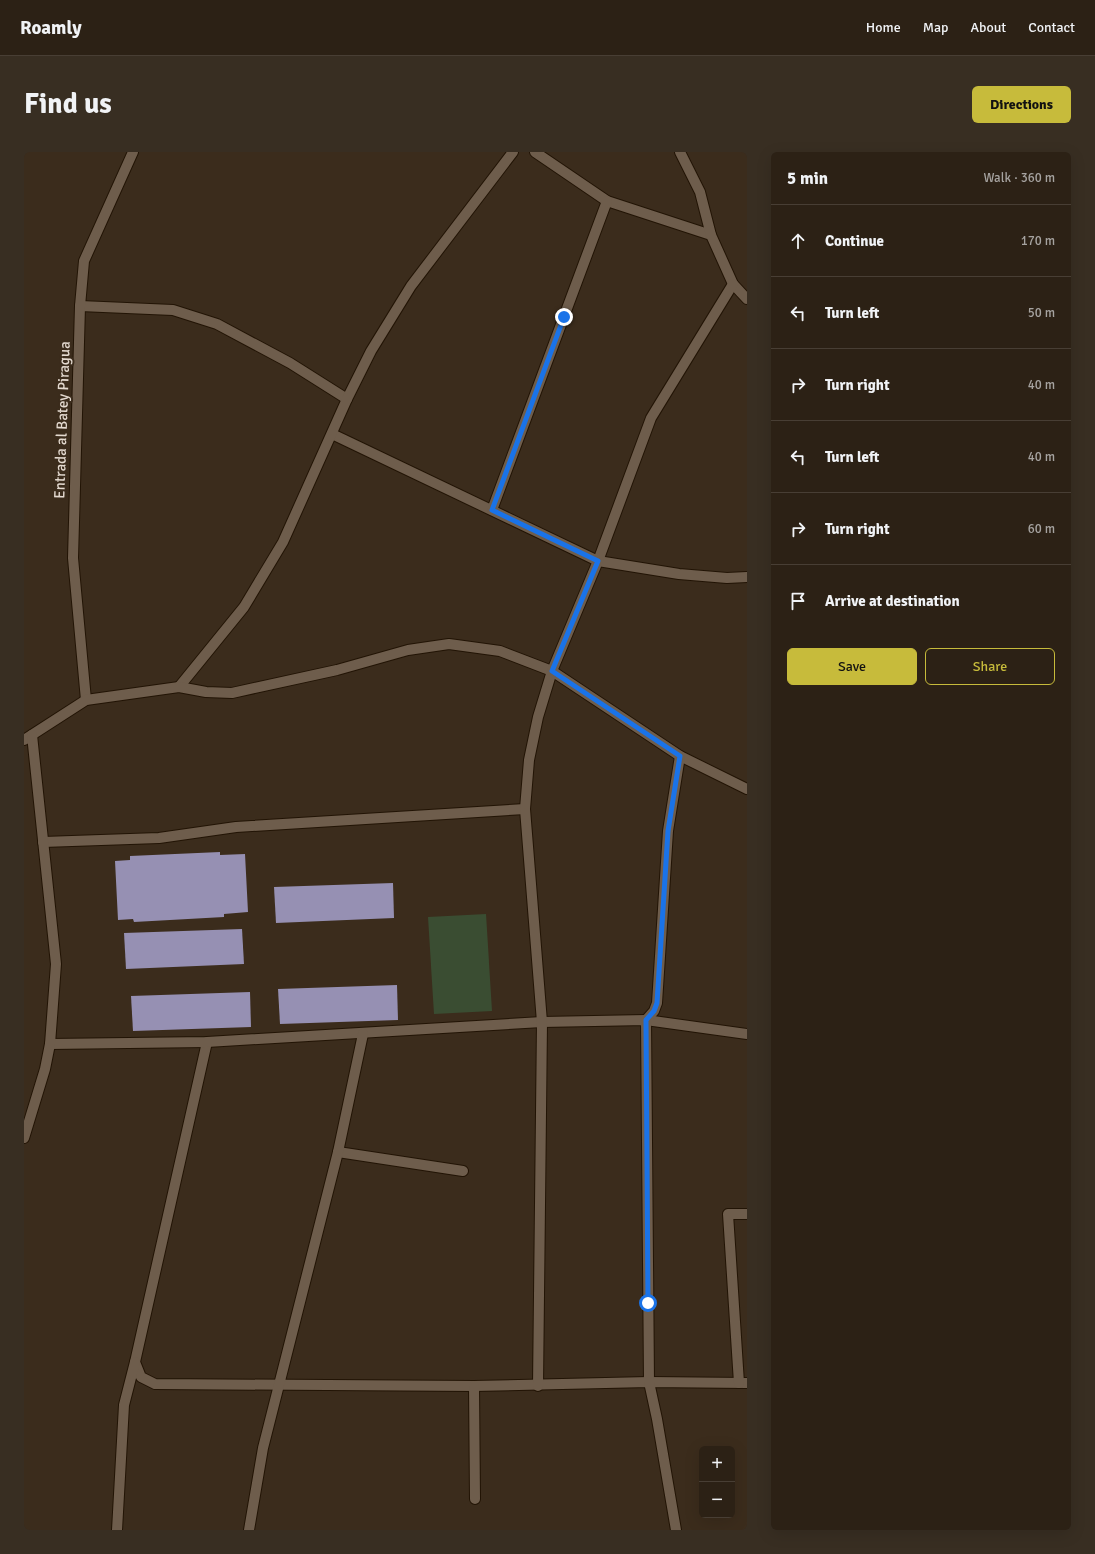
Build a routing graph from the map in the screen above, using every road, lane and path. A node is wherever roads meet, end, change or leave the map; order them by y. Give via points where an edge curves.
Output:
1 (133, 152) edge
2 (513, 152) edge
3 (535, 152) edge
4 (680, 152) edge
5 (607, 201) junction
6 (711, 235) junction
7 (733, 284) junction
8 (747, 299) edge
9 (80, 306) junction
10 (347, 399) junction
11 (332, 434) junction
12 (492, 510) junction
13 (598, 561) junction
14 (747, 577) edge
15 (552, 671) junction
16 (179, 687) junction
17 (86, 700) junction
18 (28, 737) edge
19 (680, 756) junction
20 (747, 789) edge
21 (525, 809) junction
22 (43, 842) junction
23 (646, 1020) junction
24 (542, 1022) junction
25 (363, 1034) junction
26 (747, 1034) edge
27 (208, 1042) junction
28 (50, 1044) junction
29 (24, 1138) edge
30 (338, 1152) junction
31 (462, 1171) dead end
32 (747, 1214) edge
33 (135, 1362) junction
34 (649, 1382) junction
35 (743, 1383) edge
36 (279, 1385) junction
37 (474, 1386) junction
38 (538, 1386) junction
39 (475, 1499) dead end
40 (117, 1530) edge
41 (249, 1530) edge
42 (676, 1530) edge

1 - 9 street, Entrada al Batey Piragua via 84,261
2 - 10 street via 411,286
3 - 5 street
4 - 6 street via 700,192
5 - 6 street
5 - 12 street
6 - 7 street
7 - 8 street
7 - 13 street via 651,418
9 - 10 street via 173,310 217,324 290,363
9 - 17 street, Entrada al Batey Piragua via 73,558
10 - 11 street
11 - 12 street
11 - 16 street via 279,549 244,607
12 - 13 street
13 - 14 street via 679,574
13 - 15 street
15 - 16 street via 500,652 449,644 408,650 337,670 232,693
15 - 19 street
15 - 21 street via 538,717 529,760
16 - 17 street
17 - 18 street
18 - 22 street
19 - 20 street
19 - 23 street via 668,831 657,1003
21 - 22 street via 236,827 159,838
21 - 24 street
22 - 28 street via 56,964
23 - 24 street
23 - 26 street
23 - 34 street
24 - 25 street
24 - 38 street
25 - 27 street
25 - 30 street
27 - 28 street
27 - 33 street
28 - 29 street
30 - 31 street
30 - 36 street
32 - 35 street via 728,1214
33 - 36 street via 141,1377 155,1384
33 - 40 street via 124,1405
34 - 35 street
34 - 38 street
34 - 42 street
36 - 37 street
36 - 41 street via 263,1448
37 - 38 street
37 - 39 street

